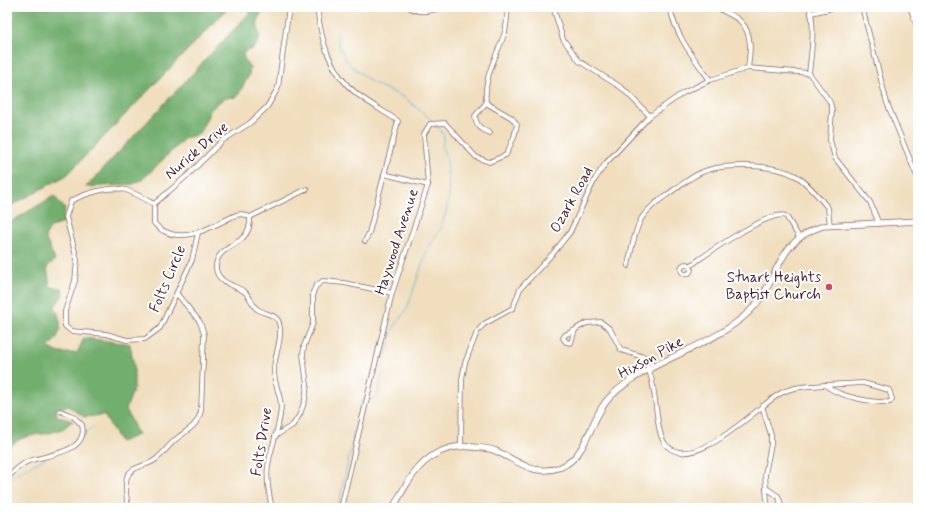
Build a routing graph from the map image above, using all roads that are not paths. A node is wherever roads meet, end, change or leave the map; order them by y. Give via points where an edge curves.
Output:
1 (289, 7) edge
2 (317, 7) edge
3 (409, 7) edge
4 (444, 7) edge
5 (508, 7) edge
6 (554, 7) edge
7 (670, 7) edge
8 (717, 7) edge
9 (809, 7) edge
10 (837, 7) edge
11 (862, 7) edge
12 (910, 7) edge
13 (811, 13) junction
14 (918, 29) edge
15 (748, 68) junction
16 (809, 73) junction
17 (710, 80) junction
18 (486, 103) junction
19 (650, 116) junction
20 (490, 134) dead end
21 (384, 174) junction
22 (918, 179) edge
23 (428, 185) junction
24 (307, 189) dead end
25 (154, 204) junction
26 (250, 217) junction
27 (918, 221) edge
28 (879, 224) junction
29 (830, 226) junction
30 (198, 233) junction
31 (799, 237) junction
32 (365, 241) dead end
33 (628, 266) dead end
34 (690, 266) dead end
35 (392, 293) junction
36 (176, 294) junction
37 (575, 330) dead end
38 (641, 357) junction
39 (654, 367) junction
40 (648, 370) junction
41 (826, 385) junction
42 (762, 406) junction
43 (60, 411) dead end
44 (275, 436) junction
45 (461, 445) junction
46 (7, 479) edge
47 (766, 488) junction
48 (128, 508) edge
49 (272, 508) edge
50 (342, 508) edge
51 (393, 508) edge
52 (498, 508) edge
53 (529, 508) edge
54 (769, 508) edge
55 (779, 508) edge

1 - 25 street, Nurick Drive via 278,88 267,107 250,123 222,141
2 - 21 street via 320,33 331,65 357,93 398,121
3 - 4 street via 427,12
5 - 18 street via 505,30 486,81
6 - 19 street via 563,39 579,61 622,88
7 - 17 street via 679,36
8 - 15 street via 742,22 750,48
9 - 13 street
10 - 13 street
11 - 22 street via 887,103
12 - 14 street
13 - 16 street
15 - 16 street, Ozark Road
15 - 17 street, Ozark Road
16 - 28 street via 830,102 830,140 835,158 870,202
17 - 19 street, Ozark Road via 683,93
18 - 20 street via 475,116 481,129
18 - 23 street, Haywood Avenue via 512,118 517,125 506,155 490,162 476,157 445,123 430,124 424,134
19 - 45 street, Ozark Road via 606,163 570,232 520,289 513,308 484,324 477,332 465,363 462,379
21 - 23 street
21 - 32 street
23 - 35 street, Haywood Avenue
24 - 26 street
25 - 30 street via 154,223 164,232
25 - 36 street, Folts Circle via 124,189 98,190 71,201 66,217 77,260 75,281 65,310 65,326 71,331 106,334 127,340 146,339 160,328
26 - 30 street via 236,215
26 - 44 street, Folts Drive via 251,227 247,234 221,253 216,262 216,271 221,280 246,293 255,308 273,316 279,322 280,334 274,379 281,404
27 - 28 main road, Hixson Pike
28 - 29 main road, Hixson Pike
29 - 31 main road, Hixson Pike via 810,230
29 - 33 street via 828,208 797,176 766,168 719,167 698,173 656,203 642,218 636,230
30 - 36 street, Folts Circle via 192,260
31 - 34 street via 786,216 776,214 727,240
31 - 39 main road, Hixson Pike via 783,255 771,281 756,304 738,322 715,338
35 - 44 street via 344,283 322,281 316,286 312,298 313,323 302,355 307,385 305,400 293,425
35 - 50 street, Haywood Avenue
36 - 48 street via 200,322 204,334 201,411 198,421 192,428 174,440 155,460 134,469 127,476
37 - 38 street via 587,322 601,322 610,329 621,350
38 - 39 street via 649,360
38 - 40 street via 646,362
39 - 40 main road, Hixson Pike
40 - 42 street via 662,441 673,451 689,453 708,446
40 - 45 main road, Hixson Pike via 623,386 608,400 595,417 580,451 563,466 548,471 537,470 496,451
41 - 41 street via 862,383 882,387 889,390 892,399 890,402 870,401 849,396
41 - 42 street via 802,387 782,393
42 - 47 street via 771,434 765,474
43 - 46 street via 73,416 82,425 82,436 78,442 66,452 28,462
44 - 49 street, Folts Drive via 268,467 268,490
45 - 51 main road, Hixson Pike via 436,453 419,466
47 - 54 street
47 - 55 street via 778,496 781,504
52 - 53 street

